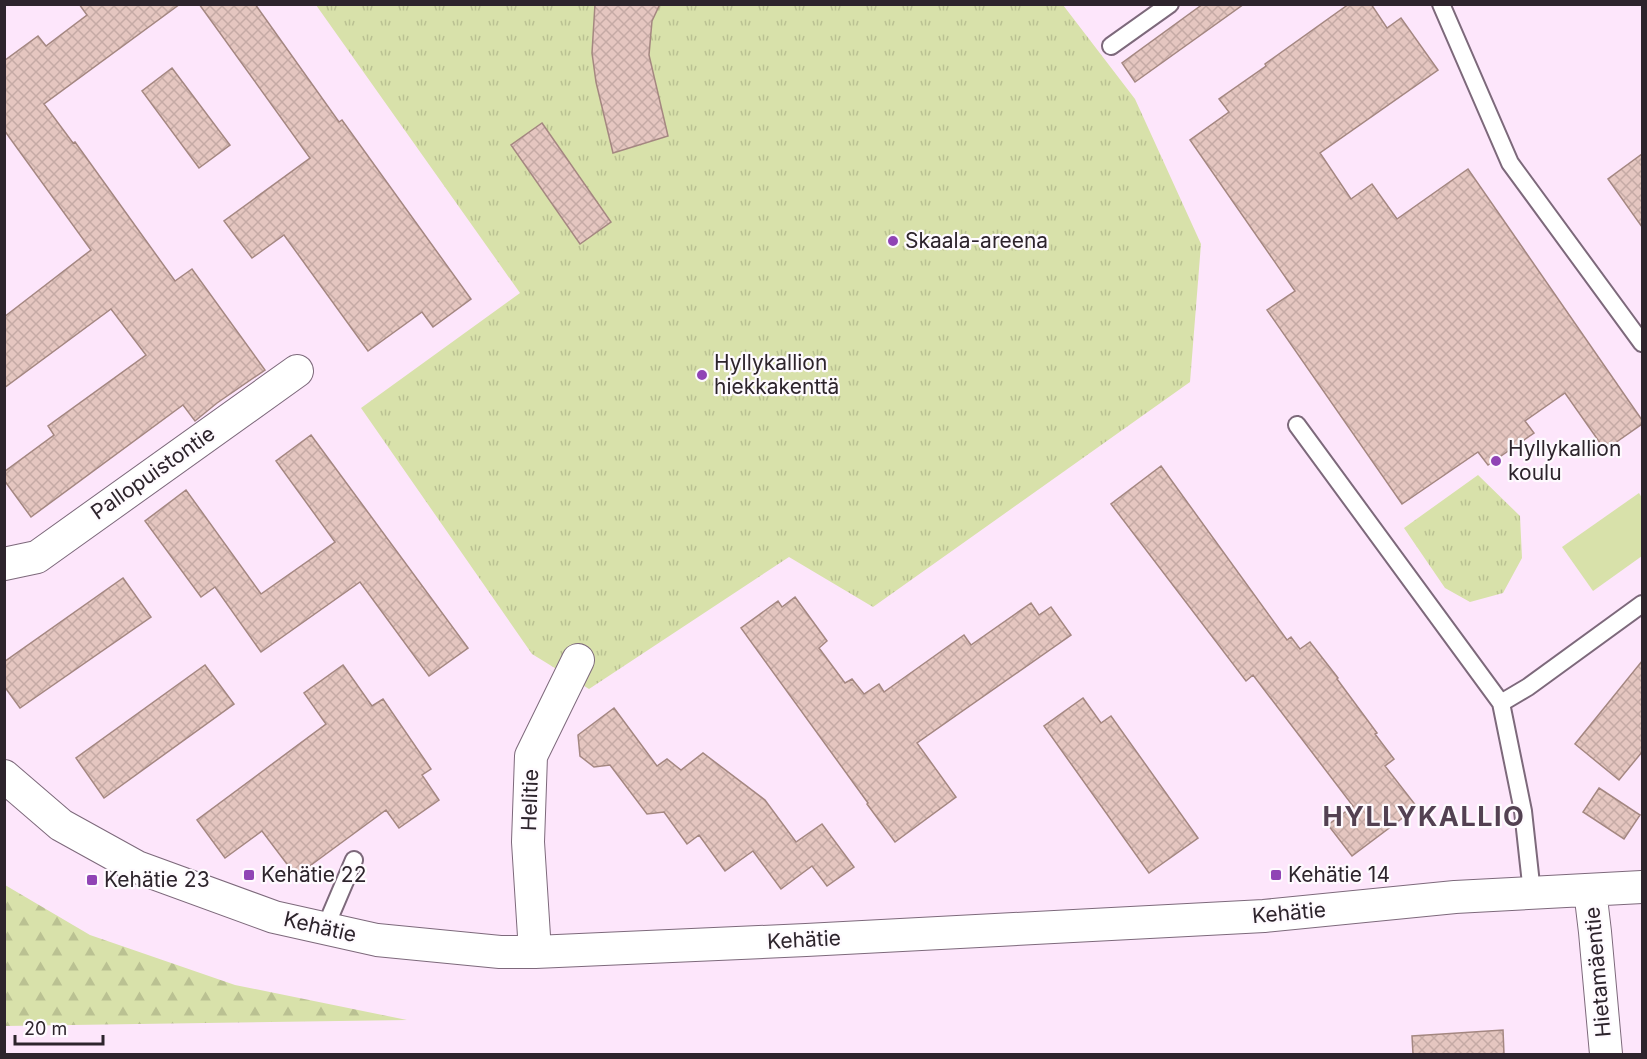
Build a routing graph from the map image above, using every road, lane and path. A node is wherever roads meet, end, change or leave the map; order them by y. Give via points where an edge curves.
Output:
1 (1170, 4) edge
2 (1440, 4) edge
3 (1112, 46) dead end
4 (1642, 342) edge
5 (297, 371) dead end
6 (1297, 425) dead end
7 (4, 564) edge
8 (1642, 604) edge
9 (578, 660) dead end
10 (1502, 703) junction
11 (4, 776) edge
12 (354, 860) dead end
13 (1642, 887) edge
14 (1590, 890) junction
15 (1532, 893) junction
16 (328, 929) junction
17 (535, 952) junction
18 (1606, 1054) edge

1 - 3 lane
2 - 4 lane via 1510,163
5 - 7 street, Pallopuistontie via 37,556
6 - 10 lane
8 - 10 lane
9 - 17 street, Helitie via 531,756 528,842
10 - 15 lane
11 - 16 street, Kehätie via 61,825 137,867 274,917
12 - 16 lane
13 - 14 street, Kehätie
14 - 15 street, Kehätie
14 - 18 street, Hietamäentie
15 - 17 street, Kehätie via 1264,916
16 - 17 street, Kehätie via 377,940

